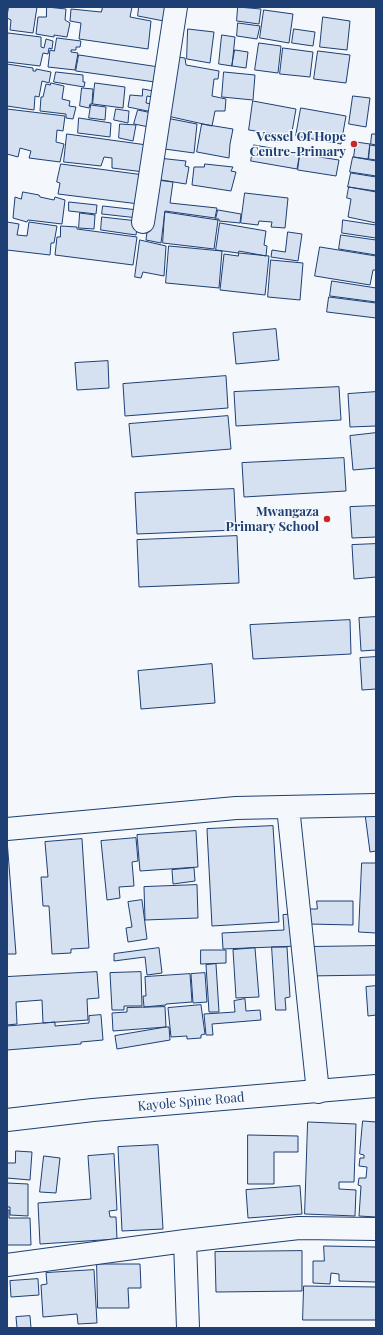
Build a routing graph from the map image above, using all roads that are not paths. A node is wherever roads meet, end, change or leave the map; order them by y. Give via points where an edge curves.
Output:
1 (176, 7) edge
2 (143, 222) dead end
3 (376, 805) edge
4 (288, 807) junction
5 (7, 829) edge
6 (376, 1086) edge
7 (318, 1092) junction
8 (7, 1120) edge
9 (376, 1228) edge
10 (185, 1241) junction
11 (7, 1265) edge
12 (188, 1328) edge

1 - 2 street
3 - 4 street
4 - 5 street via 236,808
4 - 7 street
6 - 7 street, Kayole Spine Road
7 - 8 street, Kayole Spine Road via 93,1110
9 - 10 street via 300,1228
10 - 11 street
10 - 12 street

